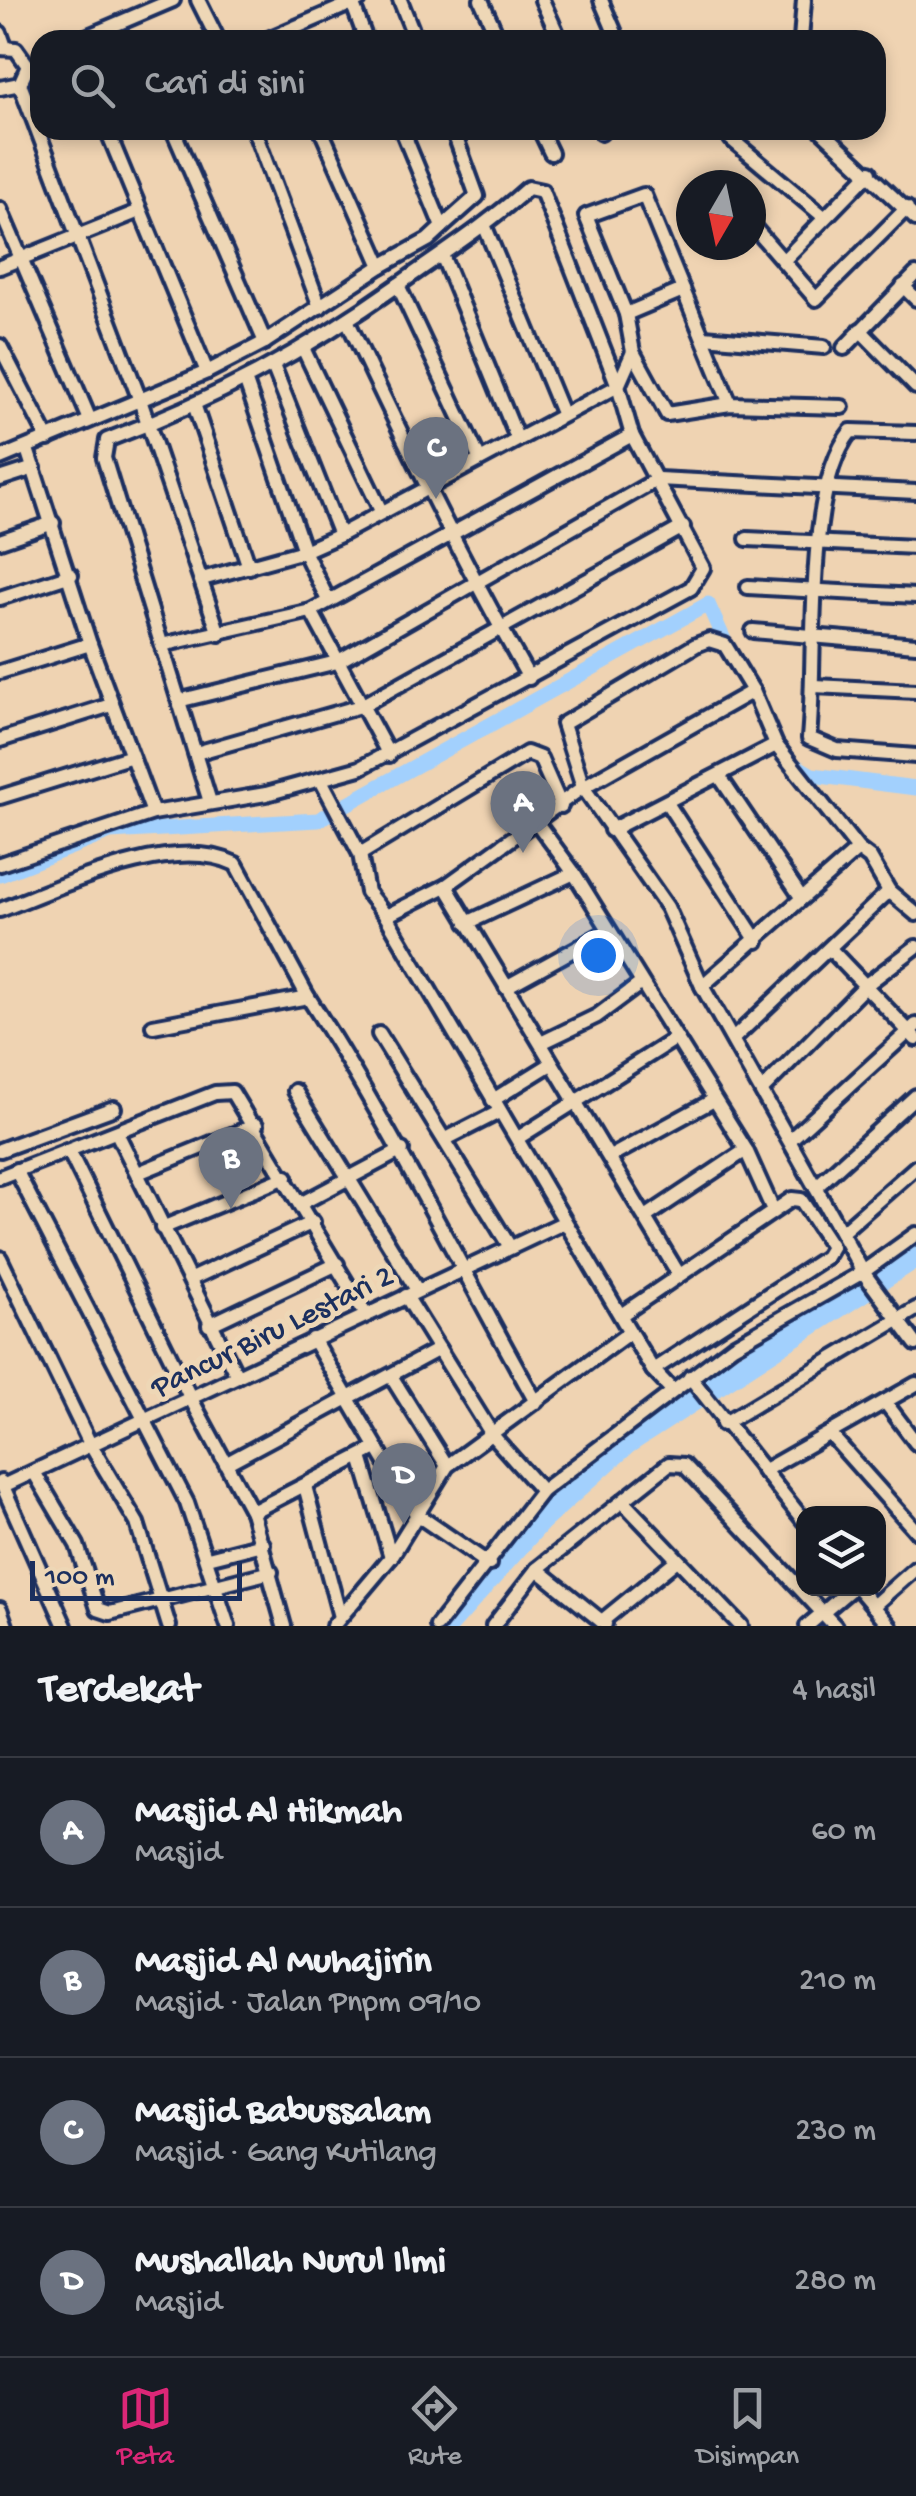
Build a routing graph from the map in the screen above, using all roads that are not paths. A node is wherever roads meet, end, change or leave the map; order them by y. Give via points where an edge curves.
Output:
1 (173, 0) edge
2 (198, 0) edge
3 (400, 0) edge
4 (481, 0) edge
5 (542, 0) edge
6 (600, 0) edge
7 (804, 0) edge
8 (356, 1) edge
9 (102, 30) edge
10 (213, 30) edge
11 (293, 30) edge
12 (363, 30) edge
13 (412, 30) edge
14 (494, 30) edge
15 (556, 30) edge
16 (614, 30) edge
17 (801, 30) edge
18 (0, 32) edge
19 (3, 48) edge
20 (30, 57) edge
21 (30, 68) edge
22 (20, 84) junction
23 (0, 88) edge
24 (30, 111) edge
25 (41, 140) edge
26 (111, 140) edge
27 (177, 140) edge
28 (258, 140) edge
29 (325, 140) edge
30 (406, 140) edge
31 (456, 140) edge
32 (545, 140) edge
33 (732, 140) edge
34 (833, 140) edge
35 (551, 153) dead end
36 (870, 172) junction
37 (0, 209) edge
38 (137, 212) junction
39 (911, 214) edge
40 (824, 217) junction
41 (442, 227) junction
42 (485, 227) junction
43 (76, 235) junction
44 (766, 241) edge
45 (442, 255) junction
46 (18, 260) junction
47 (783, 261) junction
48 (381, 266) junction
49 (0, 267) edge
50 (916, 274) edge
51 (398, 285) junction
52 (903, 286) junction
53 (684, 290) junction
54 (916, 299) edge
55 (320, 307) junction
56 (626, 314) junction
57 (348, 322) junction
58 (860, 330) junction
59 (704, 337) junction
60 (265, 342) junction
61 (0, 346) edge
62 (824, 347) dead end
63 (303, 348) junction
64 (844, 348) dead end
65 (633, 352) junction
66 (274, 368) junction
67 (207, 372) junction
68 (246, 382) junction
69 (618, 386) junction
70 (916, 387) edge
71 (141, 402) junction
72 (730, 404) junction
73 (842, 406) dead end
74 (195, 407) junction
75 (562, 413) junction
76 (90, 420) junction
77 (148, 424) junction
78 (916, 433) edge
79 (632, 435) junction
80 (517, 438) junction
81 (48, 439) junction
82 (27, 449) junction
83 (0, 458) edge
84 (480, 458) junction
85 (34, 468) junction
86 (0, 479) edge
87 (658, 479) junction
88 (824, 488) junction
89 (426, 489) junction
90 (916, 492) edge
91 (381, 511) junction
92 (53, 524) junction
93 (682, 527) junction
94 (340, 535) junction
95 (449, 536) junction
96 (748, 538) dead end
97 (817, 539) junction
98 (0, 540) edge
99 (916, 547) edge
100 (304, 551) junction
101 (249, 566) junction
102 (71, 576) junction
103 (202, 579) junction
104 (480, 583) junction
105 (748, 587) dead end
106 (817, 589) junction
107 (916, 596) edge
108 (0, 598) edge
109 (328, 600) junction
110 (311, 611) junction
111 (501, 628) junction
112 (753, 632) dead end
113 (219, 634) junction
114 (814, 635) junction
115 (90, 644) junction
116 (162, 644) junction
117 (916, 645) edge
118 (337, 662) junction
119 (0, 672) edge
120 (530, 678) junction
121 (814, 686) junction
122 (752, 690) junction
123 (916, 692) edge
124 (182, 700) junction
125 (111, 705) junction
126 (361, 706) junction
127 (0, 740) edge
128 (776, 745) junction
129 (196, 753) junction
130 (390, 755) junction
131 (916, 756) edge
132 (129, 757) junction
133 (720, 777) junction
134 (322, 780) junction
135 (583, 787) junction
136 (0, 797) edge
137 (210, 802) junction
138 (667, 802) junction
139 (561, 806) junction
140 (153, 813) junction
141 (538, 823) junction
142 (611, 830) junction
143 (858, 849) junction
144 (360, 854) junction
145 (0, 864) edge
146 (574, 873) junction
147 (446, 886) junction
148 (890, 891) junction
149 (801, 897) junction
150 (0, 910) edge
151 (916, 914) edge
152 (386, 916) junction
153 (467, 924) junction
154 (608, 931) junction
155 (757, 940) junction
156 (916, 946) edge
157 (831, 950) junction
158 (640, 984) junction
159 (866, 985) junction
160 (702, 986) junction
161 (506, 987) junction
162 (308, 998) junction
163 (152, 1026) dead end
164 (914, 1032) edge
165 (380, 1034) dead end
166 (674, 1039) junction
167 (733, 1039) junction
168 (541, 1043) junction
169 (551, 1064) junction
170 (762, 1090) junction
171 (295, 1092) dead end
172 (916, 1096) edge
173 (712, 1100) junction
174 (576, 1102) junction
175 (496, 1106) junction
176 (114, 1108) dead end
177 (256, 1124) junction
178 (117, 1133) junction
179 (448, 1138) junction
180 (518, 1138) junction
181 (791, 1139) junction
182 (0, 1150) edge
183 (68, 1150) junction
184 (402, 1150) junction
185 (746, 1150) junction
186 (610, 1157) junction
187 (916, 1168) edge
188 (16, 1170) junction
189 (138, 1173) junction
190 (0, 1177) edge
191 (286, 1177) junction
192 (348, 1178) junction
193 (816, 1186) junction
194 (302, 1203) junction
195 (774, 1210) junction
196 (647, 1216) junction
197 (314, 1222) junction
198 (563, 1223) junction
199 (162, 1228) junction
200 (843, 1231) junction
201 (916, 1234) edge
202 (510, 1246) junction
203 (0, 1258) edge
204 (337, 1264) junction
205 (461, 1268) junction
206 (678, 1273) junction
207 (866, 1275) junction
208 (191, 1279) junction
209 (411, 1293) junction
210 (916, 1310) edge
211 (366, 1315) junction
212 (621, 1315) junction
213 (901, 1321) junction
214 (209, 1325) junction
215 (630, 1332) junction
216 (313, 1339) junction
217 (916, 1344) edge
218 (440, 1349) junction
219 (653, 1370) junction
220 (237, 1376) junction
221 (391, 1376) junction
222 (694, 1382) junction
223 (916, 1384) edge
224 (671, 1389) junction
225 (190, 1397) junction
226 (346, 1397) junction
227 (536, 1402) junction
228 (885, 1402) junction
229 (720, 1419) junction
230 (143, 1421) junction
231 (830, 1434) junction
232 (493, 1436) junction
233 (916, 1443) edge
234 (90, 1444) junction
235 (376, 1448) junction
236 (361, 1457) junction
237 (229, 1462) junction
238 (447, 1466) junction
239 (763, 1470) junction
240 (34, 1472) junction
241 (1, 1483) edge
242 (305, 1486) junction
243 (542, 1490) junction
244 (623, 1502) junction
245 (796, 1511) edge
246 (252, 1512) junction
247 (416, 1514) junction
248 (916, 1531) edge
249 (263, 1544) junction
250 (391, 1557) junction
251 (208, 1558) junction
252 (677, 1560) junction
253 (489, 1564) junction
254 (916, 1568) edge
255 (536, 1569) junction
256 (271, 1572) junction
257 (216, 1585) junction
258 (844, 1596) edge
259 (863, 1596) edge
260 (161, 1598) junction
261 (872, 1606) junction
262 (0, 1609) edge
263 (822, 1612) junction
264 (600, 1620) edge
265 (336, 1621) edge
266 (6, 1626) edge
267 (65, 1626) edge
268 (169, 1626) edge
269 (228, 1626) edge
270 (284, 1626) edge
271 (437, 1626) edge
272 (493, 1626) edge
273 (580, 1626) edge
274 (741, 1626) edge
275 (807, 1626) edge
276 (835, 1626) edge
277 (890, 1626) edge

1 - 9 street
2 - 10 street
3 - 13 street
4 - 14 street
5 - 15 street
6 - 16 street
7 - 17 street
8 - 11 street
8 - 12 street
18 - 19 street
19 - 20 street
21 - 22 street
22 - 23 street
22 - 24 street
25 - 43 street
26 - 38 street
27 - 60 street
28 - 55 street
29 - 48 street
30 - 41 street
31 - 41 street via 477,196
32 - 35 street
33 - 40 street
34 - 36 street
36 - 39 street
36 - 40 street
37 - 46 street
38 - 43 street
38 - 67 street
39 - 47 street via 816,299
40 - 47 street
41 - 48 street
42 - 45 street
42 - 69 street via 528,188 542,191
42 - 75 street
43 - 46 street
43 - 71 street
44 - 47 street
45 - 51 street
45 - 80 street
46 - 49 street
46 - 76 street
48 - 55 street
50 - 52 street
51 - 57 street
51 - 84 street
52 - 54 street
52 - 58 street
53 - 56 street
53 - 56 street via 644,195 586,216
53 - 59 street
55 - 60 street
56 - 65 street
57 - 63 street
57 - 89 street
58 - 64 street
58 - 70 street
59 - 62 street
59 - 72 street
60 - 67 street
61 - 81 street
63 - 66 street
63 - 91 street
65 - 69 street
65 - 72 street via 668,414
66 - 68 street
66 - 94 street
67 - 71 street
68 - 74 street
68 - 100 street
69 - 75 street
69 - 79 street
71 - 76 street
71 - 77 street
72 - 73 street
74 - 77 street
74 - 101 street
75 - 80 street
76 - 81 street
77 - 103 street
77 - 116 street via 107,440 103,452
78 - 88 street via 851,431
79 - 87 street
79 - 95 street
80 - 84 street
81 - 82 street
82 - 83 street
82 - 85 street
84 - 89 street
85 - 86 street
85 - 92 street
87 - 88 street
87 - 93 street
87 - 104 street
88 - 90 street
88 - 97 street
89 - 91 street
89 - 95 street
91 - 94 street
92 - 98 street
92 - 102 street
93 - 111 street
93 - 120 street via 703,568 690,588
94 - 100 street
95 - 104 street
95 - 109 street
96 - 97 street
97 - 99 street
97 - 106 street
100 - 101 street
100 - 109 street
101 - 103 street
102 - 108 street
102 - 115 street
103 - 113 street
104 - 111 street
104 - 118 street
105 - 106 street
106 - 107 street
106 - 114 street
109 - 110 street
110 - 113 street
110 - 118 street
111 - 120 street
111 - 126 street
112 - 114 street
113 - 116 street
114 - 117 street
114 - 121 street
115 - 119 street
115 - 125 street
116 - 124 street
118 - 124 street
118 - 126 street
120 - 130 street
121 - 123 street
121 - 131 street via 809,738 838,750
122 - 128 street
122 - 135 street
122 - 135 street via 725,645 709,640 586,706 563,724
124 - 129 street
125 - 127 street
125 - 132 street
126 - 129 street
126 - 130 street
128 - 133 street
128 - 143 street
129 - 137 street
130 - 134 street
132 - 136 street
132 - 140 street
133 - 138 street
133 - 149 street
134 - 137 street
134 - 144 street
135 - 139 street
135 - 142 street
137 - 140 street
138 - 142 street
138 - 155 street
139 - 141 street
139 - 144 street via 540,758 527,752
140 - 145 street
141 - 146 street
141 - 147 street
142 - 160 street via 667,907
143 - 148 street
143 - 149 street
144 - 152 street via 367,892
146 - 153 street
146 - 154 street
147 - 152 street
147 - 153 street
148 - 151 street
148 - 157 street
149 - 155 street
150 - 162 street via 122,867 214,853 236,864
152 - 175 street
153 - 161 street
154 - 158 street
154 - 161 street
155 - 160 street
156 - 159 street
157 - 159 street
157 - 167 street
158 - 166 street
158 - 168 street
159 - 164 street
159 - 170 street
160 - 167 street
161 - 168 street
162 - 163 street
162 - 184 street
164 - 181 street
165 - 179 street
166 - 173 street
166 - 174 street
167 - 170 street
168 - 169 street
169 - 174 street
169 - 175 street
170 - 181 street
171 - 192 street
172 - 193 street
173 - 185 street
173 - 186 street
174 - 180 street
174 - 186 street
175 - 179 street
175 - 180 street
176 - 182 street
177 - 178 street via 232,1092 215,1093
177 - 189 street
177 - 191 street
178 - 183 street
178 - 189 street
179 - 202 street
180 - 198 street
181 - 193 street
183 - 188 street
183 - 225 street
184 - 192 street
184 - 205 street
185 - 195 street
185 - 196 street
186 - 196 street
187 - 200 street
188 - 190 street
188 - 230 street
189 - 199 street
191 - 194 street
191 - 199 street
192 - 194 street
192 - 209 street
193 - 200 street
194 - 197 street
195 - 206 street
195 - 219 street via 801,1200 830,1252
196 - 206 street
197 - 204 street
197 - 208 street
198 - 202 street, Pancur Biru Lestari 2
198 - 212 street
199 - 208 street
200 - 207 street
201 - 207 street
202 - 205 street, Pancur Biru Lestari 2
203 - 234 street
204 - 211 street
204 - 214 street
205 - 209 street, Pancur Biru Lestari 2
205 - 227 street
206 - 212 street
207 - 213 street
207 - 222 street via 776,1320
208 - 214 street
209 - 211 street, Pancur Biru Lestari 2
209 - 218 street
210 - 213 street
211 - 216 street, Pancur Biru Lestari 2
212 - 215 street
213 - 217 street
213 - 229 street
214 - 220 street
215 - 219 street
215 - 227 street
216 - 220 street, Pancur Biru Lestari 2
216 - 226 street
218 - 221 street
218 - 232 street
219 - 224 street
220 - 225 street, Pancur Biru Lestari 2
221 - 226 street
221 - 238 street
222 - 224 street
222 - 229 street
223 - 228 street
224 - 243 street
225 - 230 street, Pancur Biru Lestari 2
225 - 237 street
226 - 235 street
226 - 237 street
227 - 232 street
228 - 231 street
228 - 233 street
229 - 239 street
230 - 234 street, Pancur Biru Lestari 2
230 - 251 street
231 - 239 street
231 - 248 street
232 - 238 street
232 - 243 street
234 - 240 street, Pancur Biru Lestari 2
234 - 260 street via 137,1522
235 - 236 street
235 - 247 street
236 - 242 street
236 - 250 street
237 - 246 street
238 - 247 street
239 - 245 street
240 - 241 street, Pancur Biru Lestari 2
240 - 260 street via 77,1545 98,1609 110,1612
241 - 267 street
242 - 246 street
242 - 265 street
243 - 253 street
244 - 252 street
244 - 255 street
244 - 263 street via 669,1464 684,1465
246 - 249 street
247 - 250 street
247 - 253 street
249 - 251 street
249 - 256 street
250 - 265 street
251 - 257 street
252 - 264 street
252 - 274 street
253 - 271 street
254 - 261 street
255 - 264 street
255 - 272 street
256 - 257 street
256 - 270 street
257 - 260 street
257 - 269 street
258 - 263 street
259 - 261 street
260 - 268 street
261 - 277 street
262 - 266 street
263 - 275 street
263 - 276 street
264 - 273 street

